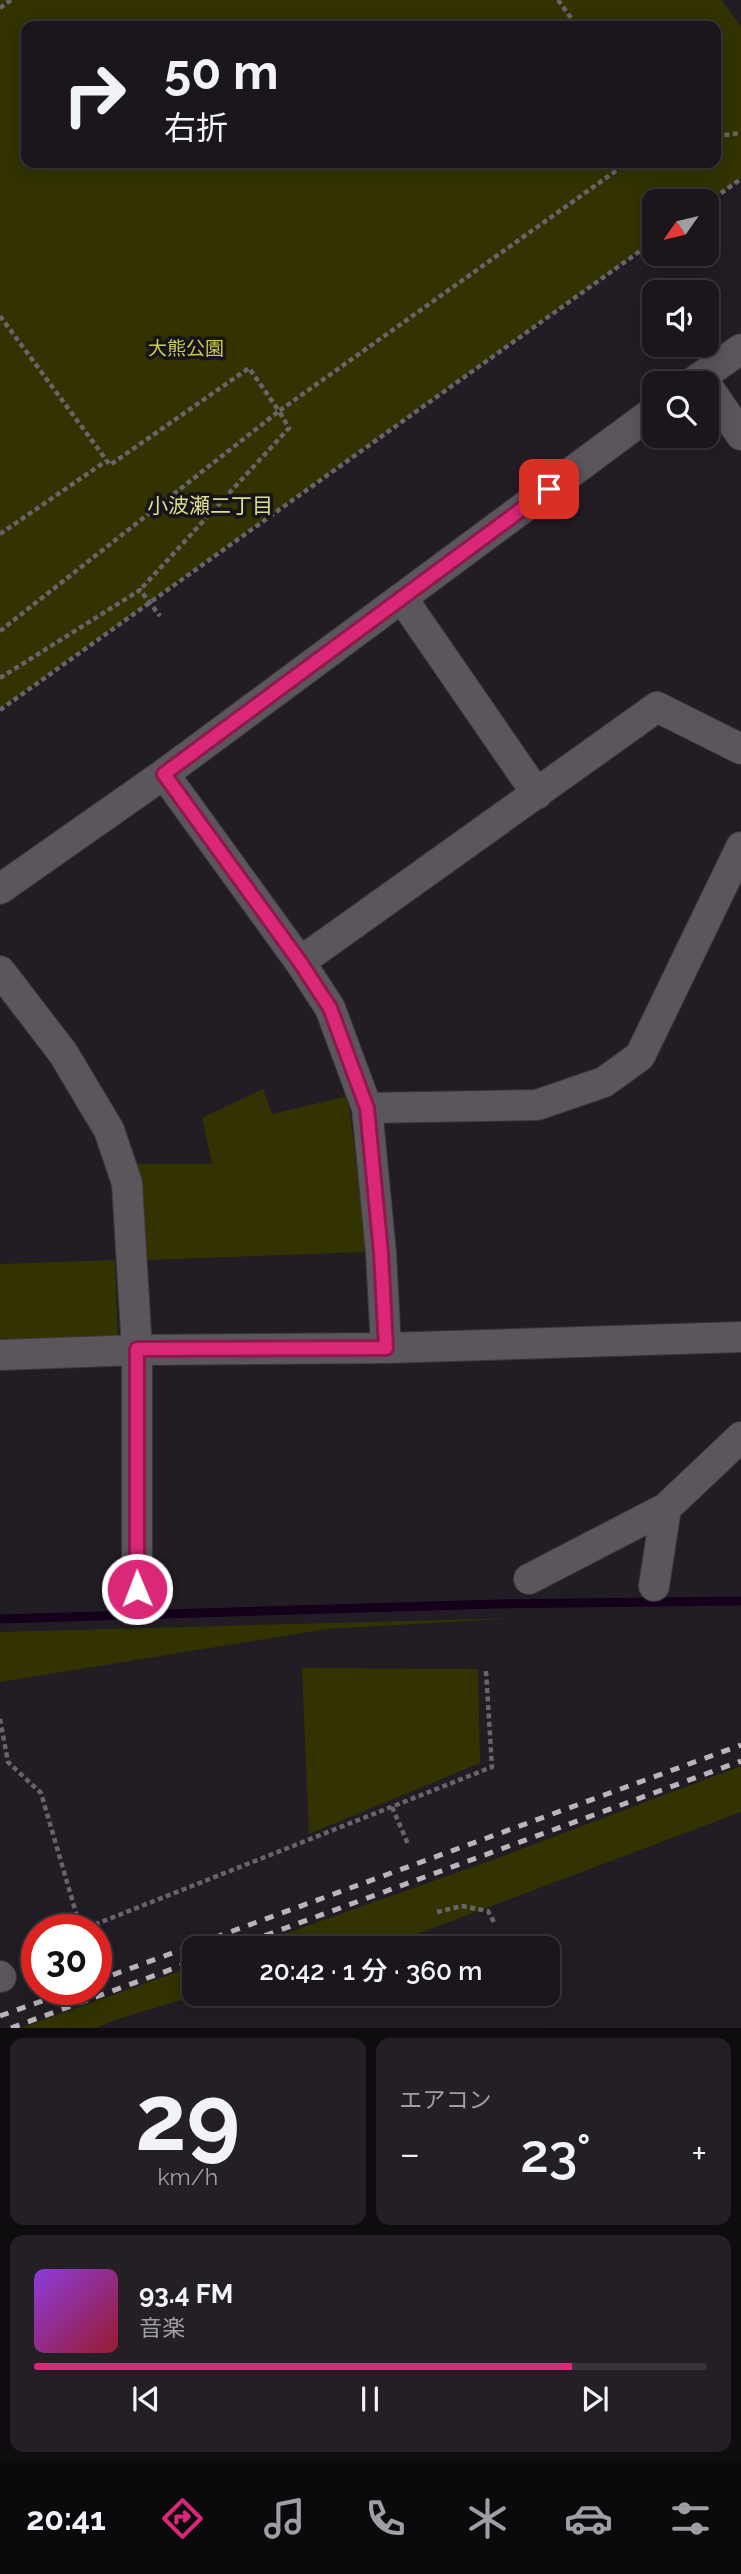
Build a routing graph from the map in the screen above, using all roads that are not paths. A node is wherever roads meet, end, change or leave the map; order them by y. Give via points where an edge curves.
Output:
1 (741, 349) edge
2 (714, 371) edge
3 (719, 406) edge
4 (642, 420) edge
5 (741, 435) edge
6 (402, 597) junction
7 (741, 749) edge
8 (164, 774) junction
9 (537, 794) junction
10 (741, 847) edge
11 (0, 889) edge
12 (300, 962) junction
13 (0, 971) edge
14 (367, 1108) junction
15 (741, 1336) edge
16 (386, 1348) junction
17 (137, 1349) junction
18 (0, 1355) edge
19 (741, 1437) edge
20 (666, 1508) junction
21 (529, 1579) dead end
22 (654, 1586) dead end
23 (137, 1589) dead end

1 - 2 street
3 - 5 street
4 - 6 street
6 - 8 street
6 - 9 street
7 - 9 street via 657,707
8 - 11 street
8 - 12 street
9 - 12 street
10 - 14 street via 640,1056 604,1082 537,1105
12 - 14 street via 330,1008
13 - 17 street via 63,1053 109,1130 127,1183
14 - 16 street
15 - 16 street
16 - 17 street
17 - 18 street
17 - 23 street
19 - 20 street
20 - 21 street
20 - 22 street

